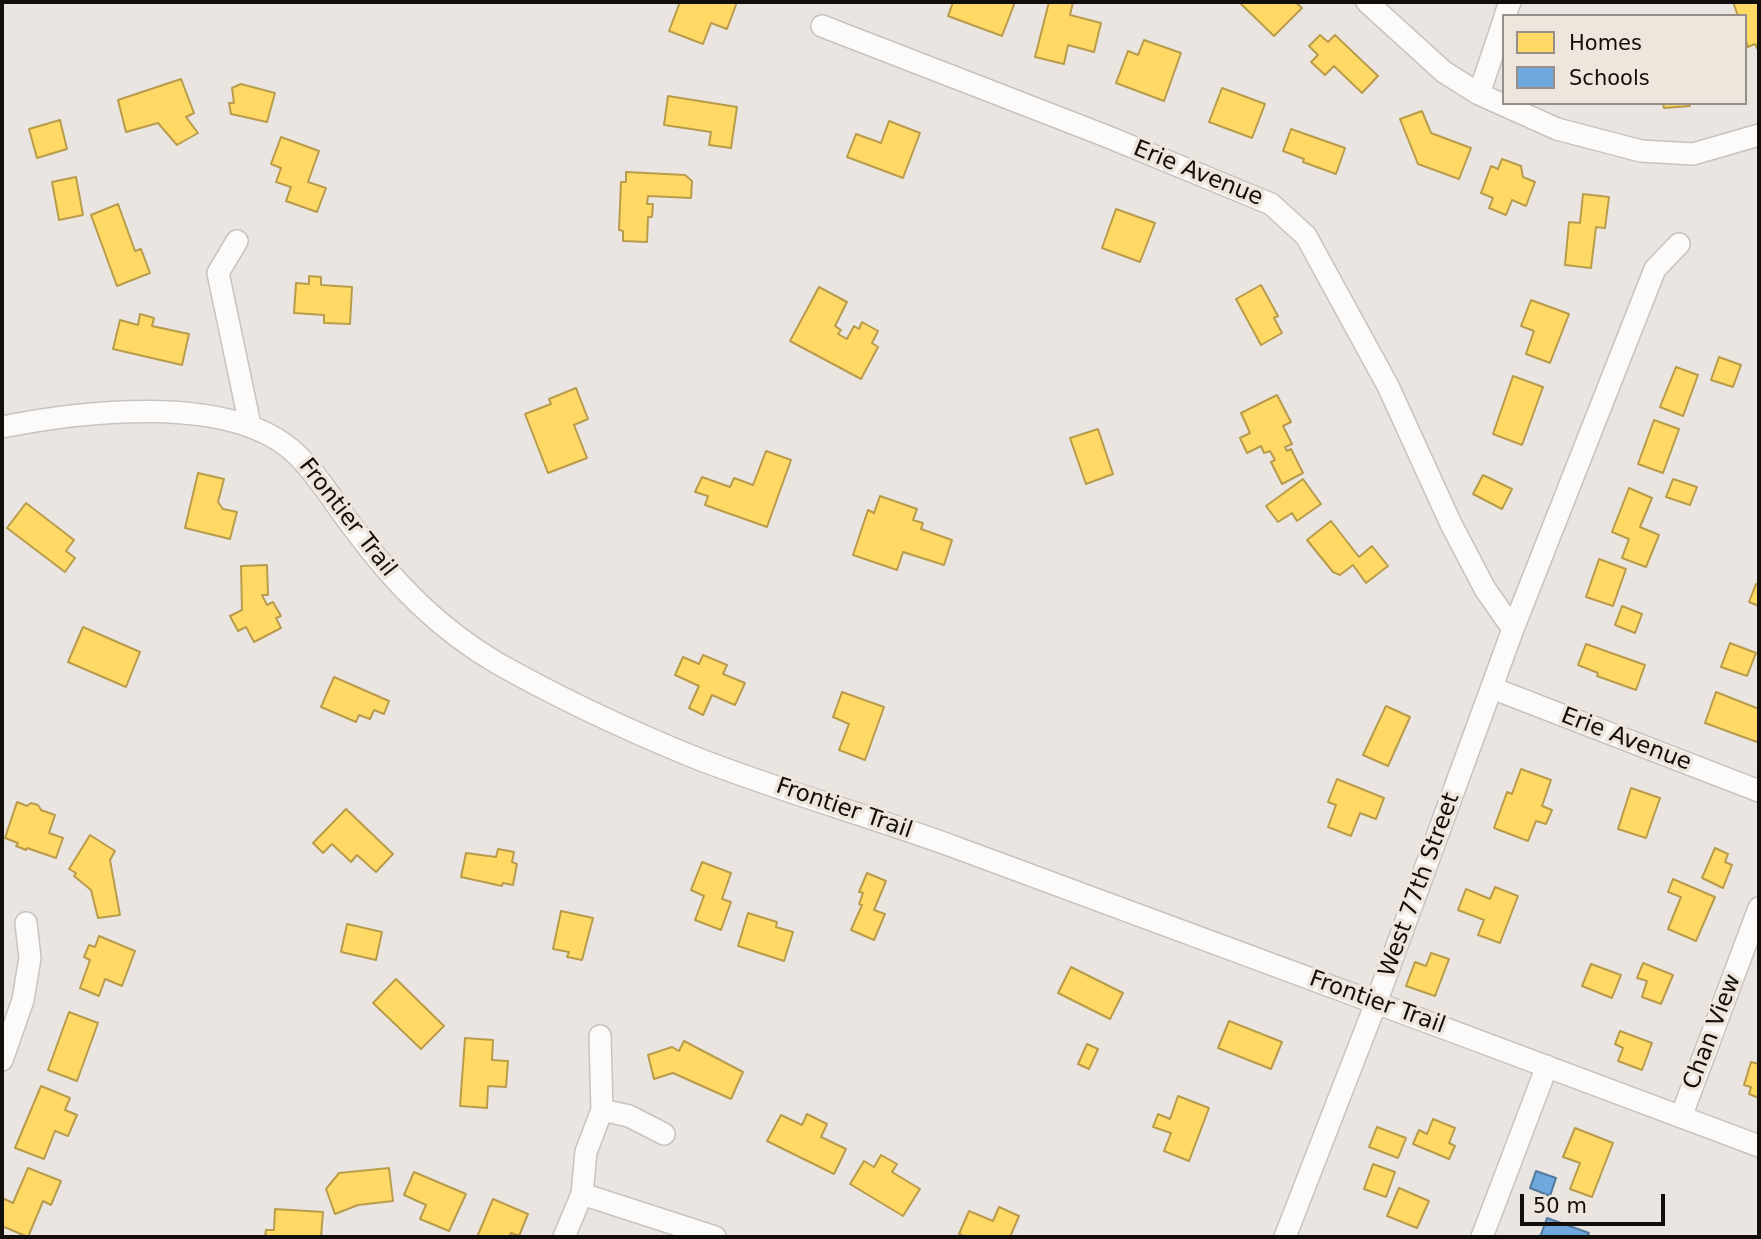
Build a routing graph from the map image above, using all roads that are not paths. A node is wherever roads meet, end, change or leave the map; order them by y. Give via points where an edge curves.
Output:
1 (1367, 2) edge
2 (1502, 24) edge
3 (822, 26) dead end
4 (1479, 94) junction
5 (1502, 104) edge
6 (1504, 105) edge
7 (1759, 135) edge
8 (237, 241) dead end
9 (1679, 244) dead end
10 (250, 425) junction
11 (2, 427) edge
12 (1513, 629) junction
13 (1492, 688) junction
14 (1759, 791) edge
15 (1759, 908) edge
16 (26, 923) dead end
17 (1376, 1003) junction
18 (600, 1036) dead end
19 (2, 1060) edge
20 (1547, 1066) junction
21 (602, 1110) junction
22 (1681, 1117) junction
23 (664, 1133) dead end
24 (1759, 1146) edge
25 (582, 1194) junction
26 (564, 1237) edge
27 (715, 1237) edge
28 (1285, 1237) edge
29 (1482, 1237) edge

1 - 4 street via 1424,57
2 - 4 street
3 - 12 street, Erie Avenue via 1271,204 1306,236 1388,386 1451,524
4 - 5 street
6 - 7 street via 1557,128 1641,151 1693,155
8 - 10 street via 218,273
9 - 12 street via 1655,269
10 - 11 street, Frontier Trail via 160,412 69,415
10 - 17 street, Frontier Trail via 273,435 298,455 412,600 492,660 542,687 694,757 939,841
12 - 13 street, West 77th Street
13 - 14 street, Erie Avenue
13 - 17 street, West 77th Street
15 - 22 street, Chan View
16 - 19 street via 30,958 23,1000
17 - 20 street, Frontier Trail
17 - 28 street, West 77th Street
18 - 21 street
20 - 22 street, Frontier Trail
20 - 29 street
21 - 23 street via 629,1116
21 - 25 street via 586,1152
22 - 24 street, Frontier Trail
25 - 26 street
25 - 27 street

